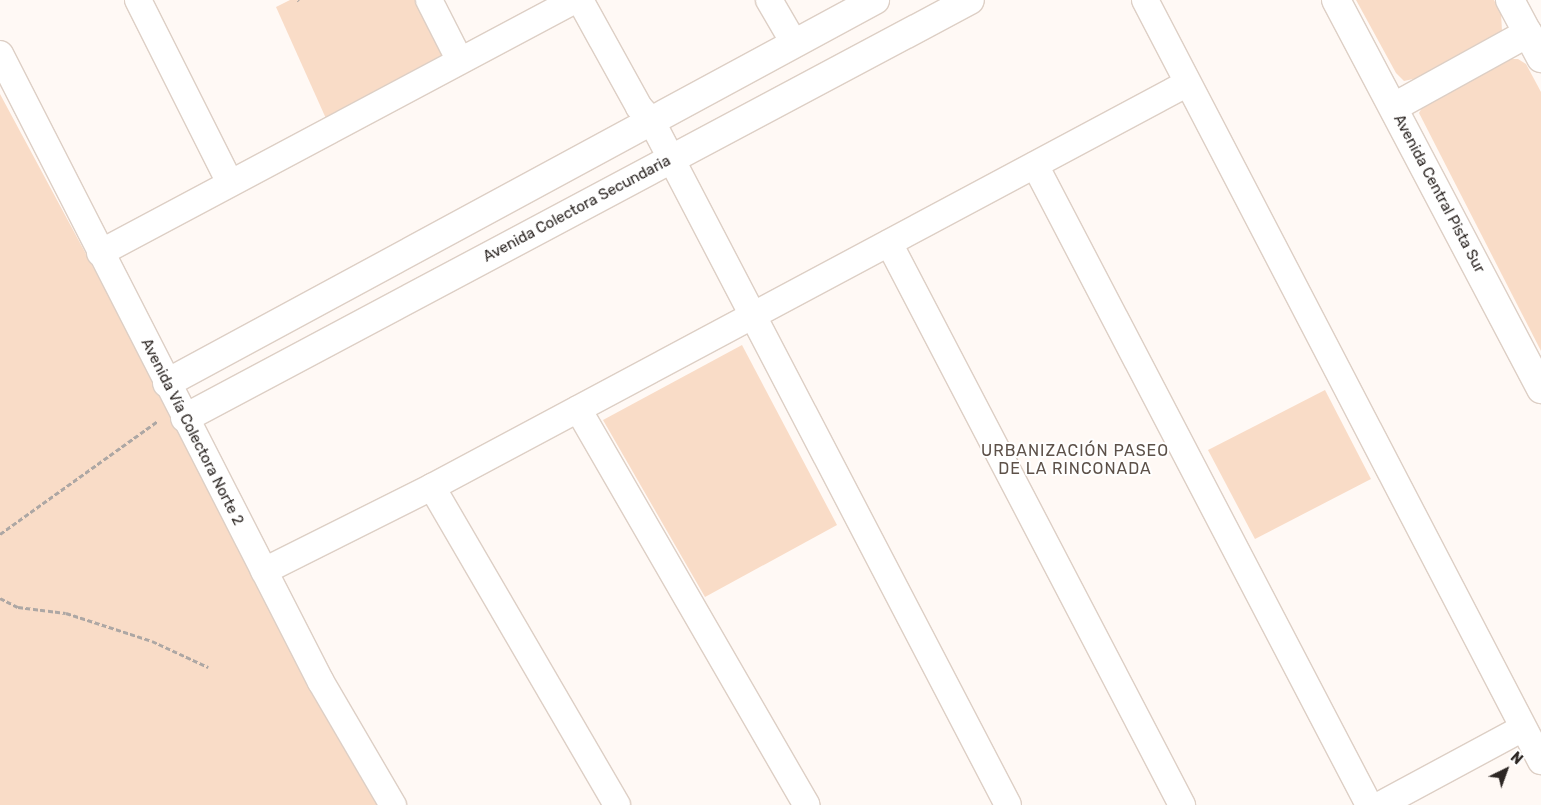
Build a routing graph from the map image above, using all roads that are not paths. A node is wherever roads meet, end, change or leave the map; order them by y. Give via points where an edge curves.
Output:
1 (138, 0) edge
2 (429, 0) edge
3 (575, 0) edge
4 (580, 0) edge
5 (769, 0) edge
6 (875, 0) edge
7 (970, 0) edge
8 (1145, 0) edge
9 (1336, 0) edge
10 (1510, 0) edge
11 (1528, 32) junction
12 (794, 44) junction
13 (0, 54) edge
14 (1541, 58) edge
15 (460, 61) junction
16 (1186, 84) junction
17 (1394, 107) junction
18 (651, 120) junction
19 (671, 159) junction
20 (1035, 165) junction
21 (230, 184) junction
22 (889, 243) junction
23 (100, 252) junction
24 (752, 316) junction
25 (1541, 389) edge
26 (177, 403) junction
27 (578, 409) junction
28 (432, 486) junction
29 (264, 571) junction
30 (1523, 728) junction
31 (1541, 762) edge
32 (393, 805) edge
33 (617, 805) edge
34 (807, 805) edge
35 (1008, 805) edge
36 (1182, 805) edge
37 (1369, 805) edge
38 (1380, 805) edge

1 - 21 street
2 - 15 street
3 - 15 street
4 - 18 street via 640,107
5 - 12 street
6 - 12 street
7 - 19 street, Avenida Colectora Secundaria
8 - 16 street
9 - 17 street, Avenida Central Pista Sur
10 - 11 street
11 - 14 street
11 - 17 street
12 - 18 street
13 - 23 street, Avenida Vía Colectora Norte 2
15 - 21 street
16 - 20 street
16 - 30 street
17 - 25 street, Avenida Central Pista Sur
18 - 19 street
18 - 26 street
19 - 24 street
19 - 26 street, Avenida Colectora Secundaria
20 - 22 street
20 - 37 street
21 - 23 street
22 - 24 street
22 - 36 street
23 - 26 street, Avenida Vía Colectora Norte 2
24 - 27 street
24 - 35 street
26 - 29 street, Avenida Vía Colectora Norte 2
27 - 28 street
27 - 34 street
28 - 29 street
28 - 33 street
29 - 32 street, Avenida Vía Colectora Norte 2 via 321,682
30 - 31 street
30 - 38 street

